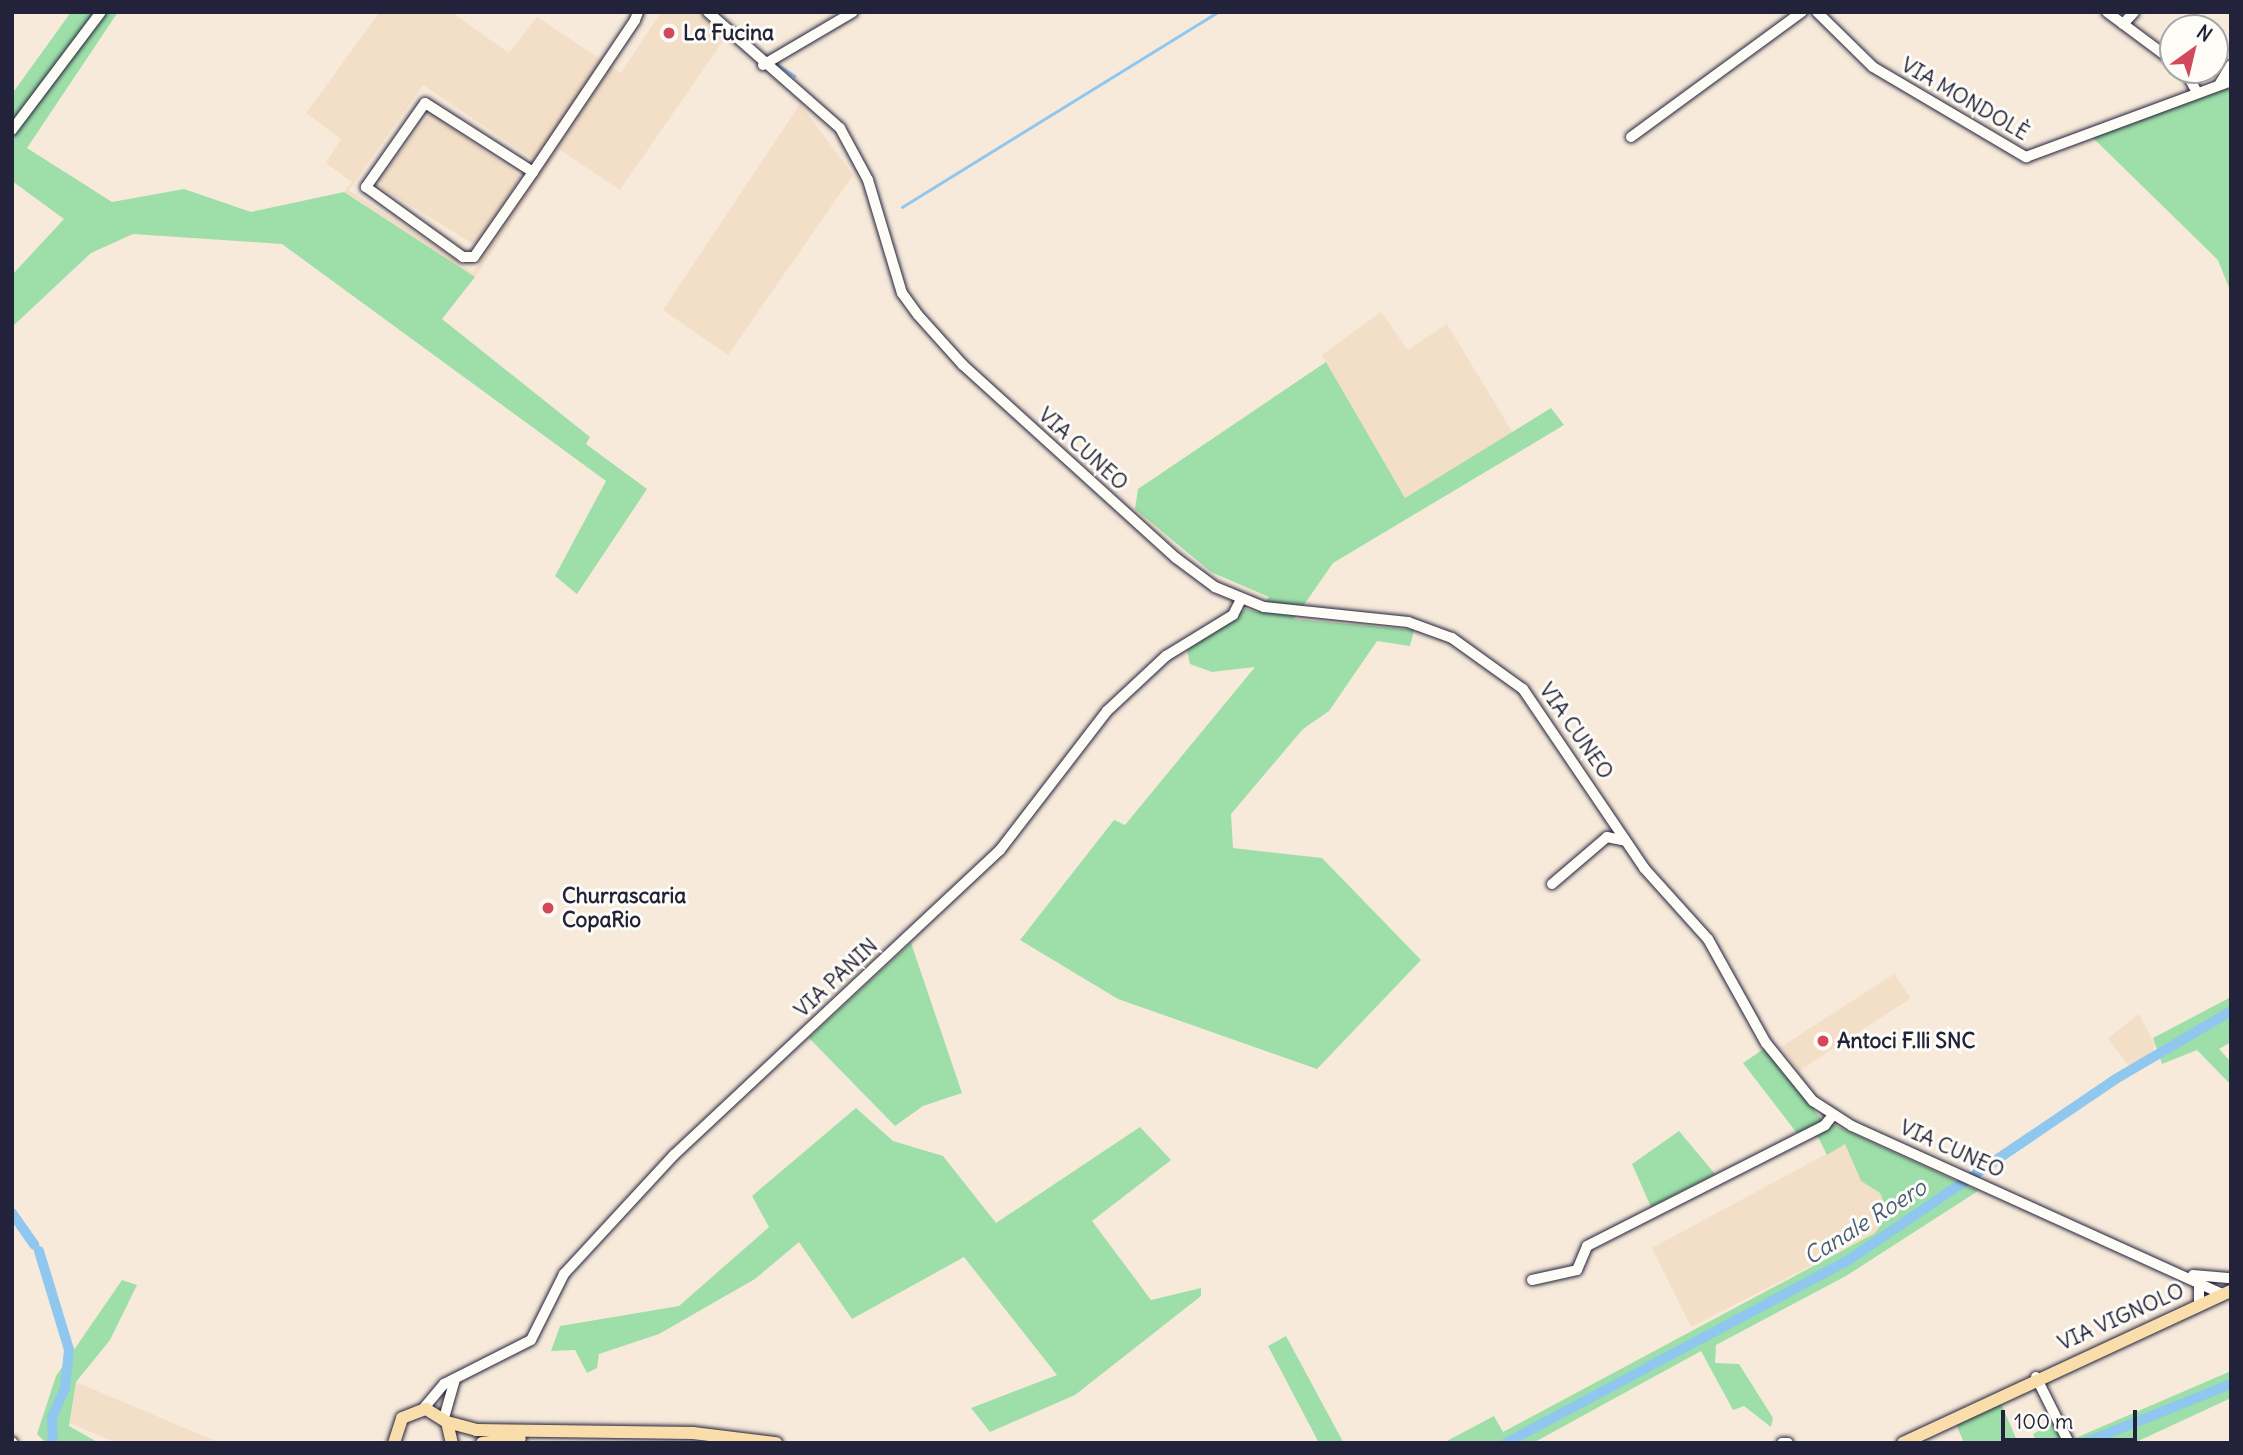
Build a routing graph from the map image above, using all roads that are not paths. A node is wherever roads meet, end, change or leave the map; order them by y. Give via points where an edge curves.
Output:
1 (101, 12) edge
2 (638, 12) edge
3 (708, 12) edge
4 (853, 12) edge
5 (1802, 12) edge
6 (1817, 12) edge
7 (2107, 12) edge
8 (2134, 12) edge
9 (2123, 24) junction
10 (2159, 51) edge
11 (763, 65) junction
12 (2231, 65) edge
13 (2231, 81) edge
14 (2192, 84) edge
15 (2219, 85) junction
16 (2196, 91) junction
17 (12, 130) edge
18 (1631, 136) dead end
19 (533, 172) junction
20 (1241, 599) junction
21 (1613, 821) junction
22 (1606, 837) junction
23 (1626, 841) junction
24 (1552, 884) dead end
25 (1833, 1115) junction
26 (2187, 1274) junction
27 (2214, 1278) junction
28 (2231, 1278) edge
29 (1532, 1280) dead end
30 (2199, 1281) junction
31 (2226, 1293) edge
32 (2199, 1304) junction
33 (2036, 1376) junction
34 (455, 1379) junction
35 (423, 1409) junction
36 (446, 1420) junction
37 (563, 1433) junction
38 (390, 1440) edge
39 (452, 1443) edge
40 (482, 1443) edge
41 (776, 1443) edge
42 (1782, 1443) edge
43 (1788, 1443) edge
44 (1903, 1443) edge
45 (2069, 1443) edge

1 - 17 street
2 - 19 street
3 - 11 street, VIA CUNEO
4 - 11 street
5 - 18 street
6 - 16 street, VIA MONDOLÈ via 1873,67 2026,157
7 - 9 street
8 - 9 street
9 - 10 street
11 - 20 street, VIA CUNEO via 821,108 855,149 902,293 918,316 962,365 1176,558
12 - 15 street
13 - 15 street, VIA MONDOLÈ
14 - 16 street
15 - 16 street, VIA MONDOLÈ
19 - 19 street via 468,258 366,187 425,103
20 - 21 street, VIA CUNEO via 1296,612 1408,622 1480,653 1539,709
20 - 34 street, VIA PANIN via 1233,615 1166,656 1107,711 1000,850 659,1171 564,1274 531,1340
21 - 22 street
21 - 23 street, VIA CUNEO
22 - 23 street
22 - 24 street
23 - 25 street, VIA CUNEO via 1708,939 1776,1056 1813,1101
25 - 26 street, VIA CUNEO
25 - 29 street via 1825,1125 1587,1246 1577,1270
26 - 27 street, VIA CUNEO
26 - 30 street, VIA CUNEO
27 - 28 street, VIA CUNEO
27 - 31 street
30 - 31 street, VIA CUNEO
30 - 32 street
31 - 32 main road, VIA VIGNOLO
32 - 33 main road, VIA VIGNOLO
33 - 44 main road, VIA VIGNOLO
33 - 45 street
34 - 35 street, VIA PANIN
34 - 36 street
35 - 36 main road
35 - 38 main road via 402,1418
36 - 37 main road via 476,1430
36 - 39 main road
37 - 40 main road
37 - 41 main road via 693,1433
42 - 43 street

